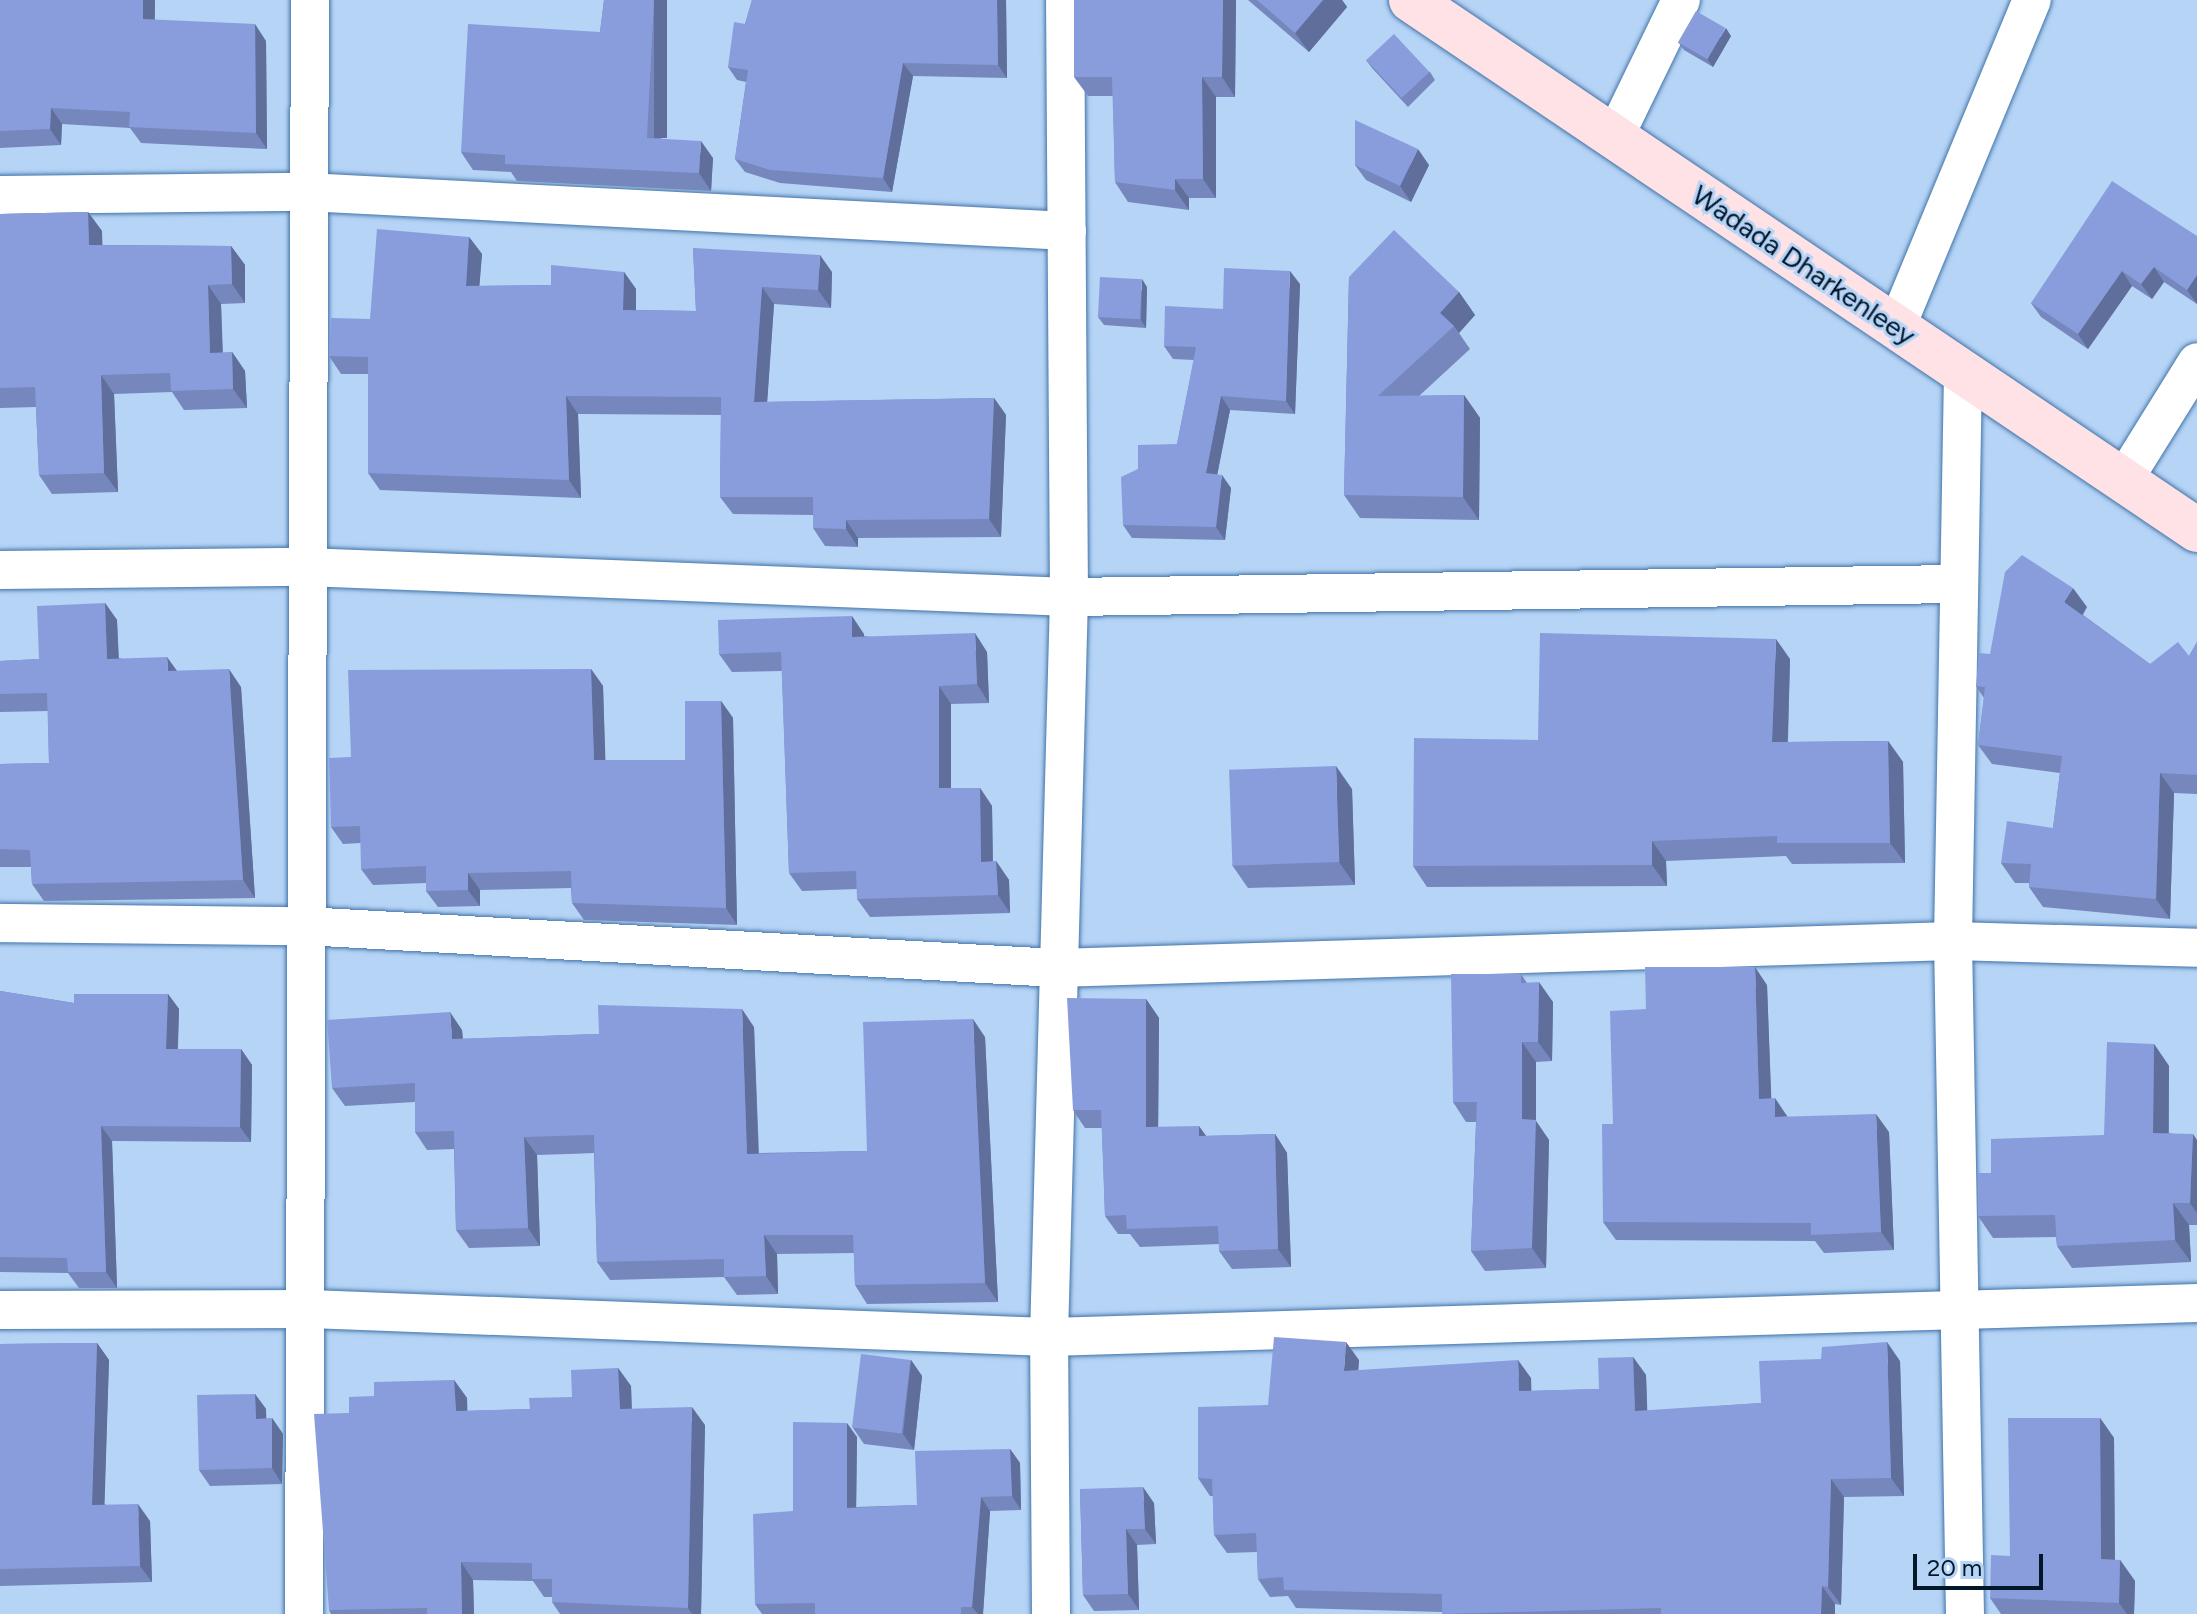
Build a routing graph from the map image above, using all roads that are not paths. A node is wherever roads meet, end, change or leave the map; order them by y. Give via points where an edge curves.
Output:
1 (310, 0) edge
2 (1065, 0) edge
3 (1411, 0) edge
4 (1681, 0) edge
5 (2032, 0) edge
6 (1615, 136) junction
7 (306, 192) junction
8 (0, 195) edge
9 (1067, 231) junction
10 (1896, 328) junction
11 (2197, 362) edge
12 (1963, 373) junction
13 (2123, 481) junction
14 (2197, 530) edge
15 (305, 567) junction
16 (0, 570) edge
17 (1957, 584) junction
18 (1069, 597) junction
19 (0, 923) edge
20 (305, 926) junction
21 (1953, 941) junction
22 (2197, 948) edge
23 (1056, 968) junction
24 (2197, 1303) edge
25 (1959, 1306) junction
26 (310, 1309) junction
27 (0, 1310) edge
28 (1049, 1337) junction
29 (304, 1614) edge
30 (1051, 1614) edge
31 (1965, 1614) edge

1 - 7 street
2 - 9 street
3 - 6 main road, Wadada Dharkenleey
4 - 6 street
5 - 10 street
6 - 10 main road, Wadada Dharkenleey
7 - 8 street
7 - 9 street
7 - 15 street
9 - 18 street
10 - 12 main road, Wadada Dharkenleey
11 - 13 street
12 - 13 main road, Wadada Dharkenleey
12 - 17 street
13 - 14 main road, Wadada Dharkenleey
15 - 16 street
15 - 18 street
15 - 20 street
17 - 18 street
17 - 21 street
18 - 23 street
19 - 20 street
20 - 23 street
20 - 26 street
21 - 22 street
21 - 23 street
21 - 25 street
23 - 28 street
24 - 25 street
25 - 28 street
25 - 31 street
26 - 27 street
26 - 28 street
26 - 29 street
28 - 30 street

